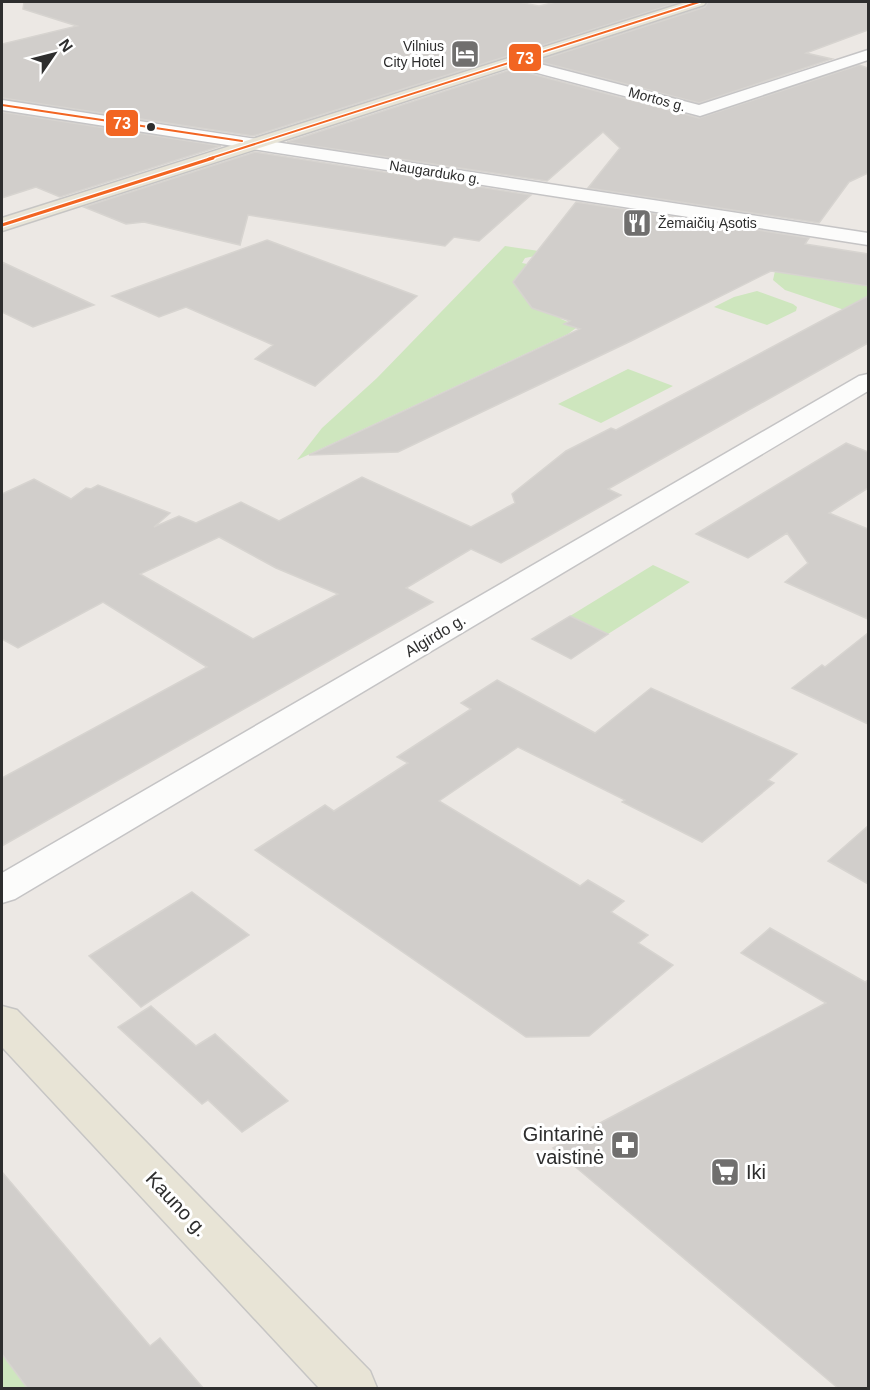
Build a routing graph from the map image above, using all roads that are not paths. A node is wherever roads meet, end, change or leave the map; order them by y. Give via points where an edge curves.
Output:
1 (699, 2) edge
2 (868, 55) edge
3 (513, 62) junction
4 (2, 105) edge
5 (258, 144) junction
6 (2, 225) edge
7 (868, 239) edge
8 (868, 381) edge
9 (2, 890) edge
10 (2, 1021) edge
11 (352, 1389) edge

1 - 3 main road
2 - 3 street, Mortos g. via 700,111
3 - 5 main road
4 - 5 street, Naugarduko g.
5 - 6 main road
5 - 7 street, Naugarduko g.
8 - 9 street, Algirdo g.
10 - 11 main road, Kauno g.

